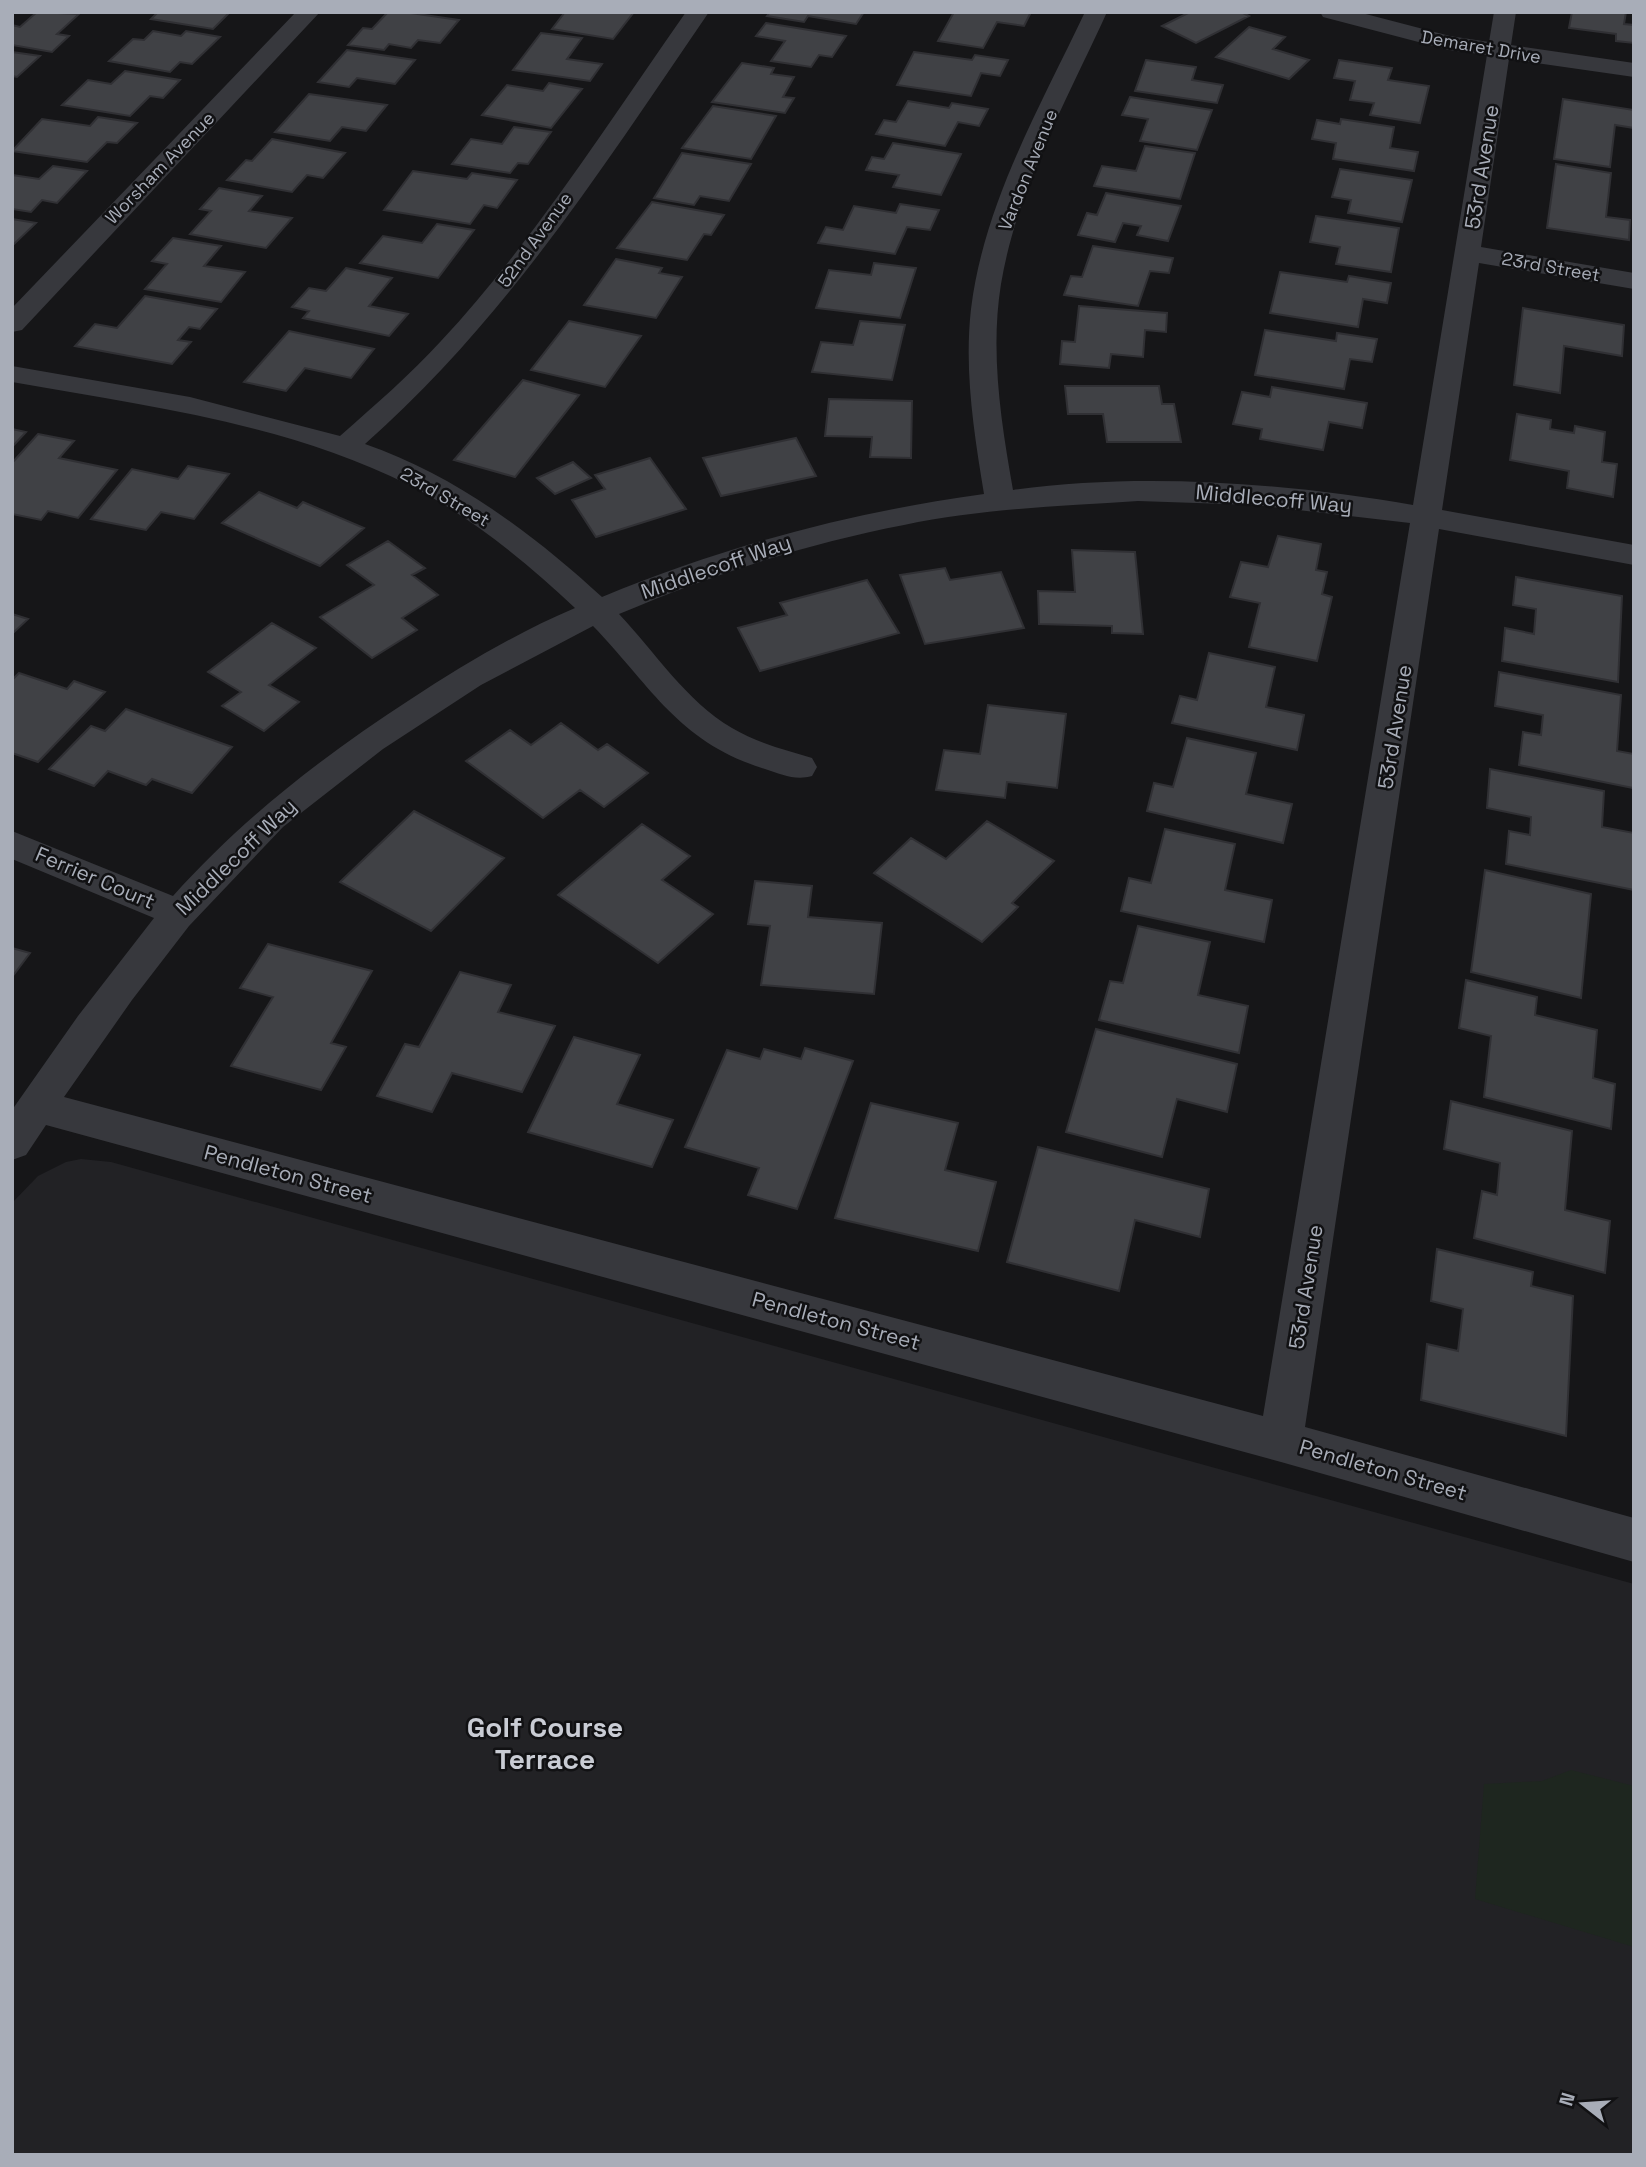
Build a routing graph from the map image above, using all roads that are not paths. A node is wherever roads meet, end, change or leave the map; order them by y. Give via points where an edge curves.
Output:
1 (309, 12) edge
2 (698, 12) edge
3 (1096, 12) edge
4 (1331, 12) edge
5 (1505, 12) edge
6 (1499, 52) junction
7 (1634, 70) edge
8 (1469, 253) junction
9 (1634, 281) edge
10 (12, 324) edge
11 (12, 374) edge
12 (346, 446) junction
13 (1000, 500) junction
14 (1428, 518) junction
15 (1634, 555) edge
16 (596, 610) junction
17 (800, 767) dead end
18 (12, 844) edge
19 (177, 913) junction
20 (37, 1106) junction
21 (12, 1143) edge
22 (1282, 1441) junction
23 (1634, 1540) edge

1 - 10 street, Worsham Avenue
2 - 12 street, 52nd Avenue via 511,276 464,333
3 - 13 street, Vardon Avenue via 1017,187 988,284 982,351 986,424
4 - 6 street, Demaret Drive
5 - 6 street, 53rd Avenue
6 - 7 street, Demaret Drive
6 - 8 street, 53rd Avenue
8 - 9 street, 23rd Street
8 - 14 street, 53rd Avenue
11 - 12 street, 23rd Street via 250,418
12 - 16 street, 23rd Street via 414,476 471,509
13 - 14 street, Middlecoff Way via 1138,492 1252,494 1337,502
13 - 16 street, Middlecoff Way via 863,523 755,550
14 - 15 street, Middlecoff Way
14 - 22 street, 53rd Avenue
16 - 17 street, 23rd Street via 708,729 735,745
16 - 19 street, Middlecoff Way via 507,654 418,708 280,810
18 - 19 street, Ferrier Court
19 - 20 street, Middlecoff Way via 110,999
20 - 21 street, Middlecoff Way
20 - 22 street, Pendleton Street
22 - 23 street, Pendleton Street

